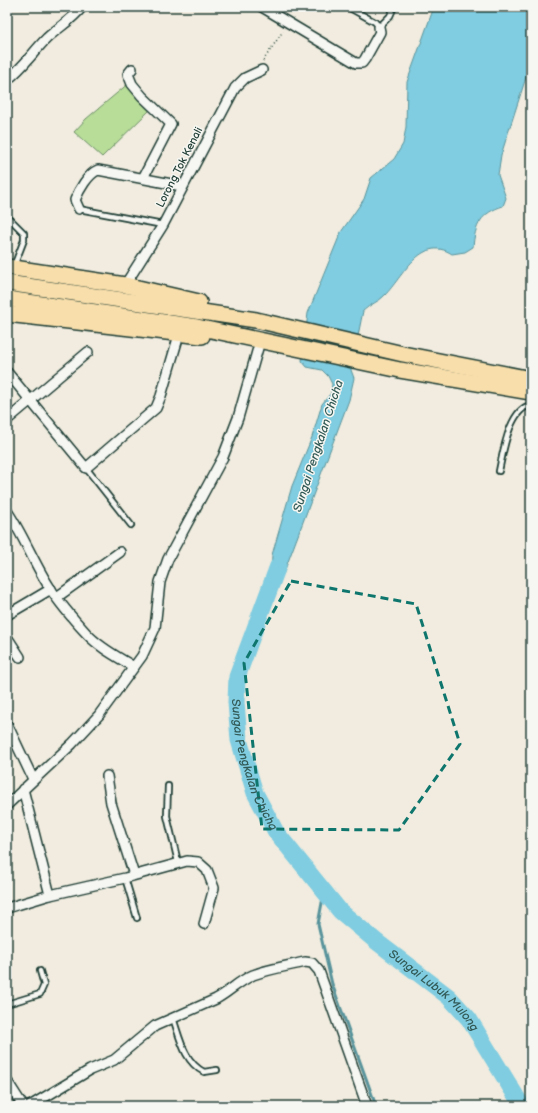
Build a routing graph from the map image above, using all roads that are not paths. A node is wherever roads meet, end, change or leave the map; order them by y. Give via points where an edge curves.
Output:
1 (82, 7) edge
2 (262, 7) edge
3 (348, 7) edge
4 (394, 7) edge
5 (379, 27) junction
6 (132, 69) dead end
7 (262, 70) road end
8 (7, 80) edge
9 (142, 178) junction
10 (182, 186) junction
11 (79, 209) joint
12 (7, 216) edge
13 (163, 225) junction
14 (10, 267) edge
15 (7, 283) edge
16 (125, 285) junction
17 (7, 299) edge
18 (7, 314) edge
19 (263, 322) junction
20 (179, 335) junction
21 (261, 341) junction
22 (88, 352) dead end
23 (7, 372) edge
24 (531, 379) edge
25 (531, 392) edge
26 (31, 401) junction
27 (531, 405) edge
28 (7, 420) edge
29 (86, 468) junction
30 (499, 471) dead end
31 (7, 511) edge
32 (131, 525) dead end
33 (120, 552) dead end
34 (51, 589) junction
35 (57, 597) junction
36 (7, 615) edge
37 (7, 637) edge
38 (20, 657) dead end
39 (134, 667) junction
40 (7, 724) edge
41 (107, 776) dead end
42 (33, 779) junction
43 (168, 786) dead end
44 (23, 789) junction
45 (7, 805) edge
46 (178, 862) junction
47 (129, 876) junction
48 (50, 895) junction
49 (7, 908) edge
50 (137, 918) dead end
51 (204, 924) dead end
52 (40, 971) dead end
53 (7, 1004) edge
54 (173, 1018) junction
55 (217, 1070) dead end
56 (7, 1081) edge
57 (23, 1106) edge
58 (30, 1106) edge
59 (367, 1106) edge

1 - 8 street via 76,16 48,37 17,73
2 - 5 street via 275,12 356,62 362,63 365,59 380,32
3 - 5 lane via 375,22
4 - 5 lane via 390,16
6 - 9 street via 128,74 132,84 170,124
7 - 10 street, Lorong Tok Kenali via 245,78 235,88
9 - 10 street
9 - 11 street via 95,171 77,195 76,205
10 - 13 street, Lorong Tok Kenali
11 - 13 lane
12 - 14 lane via 24,233 24,240
13 - 16 street, Lorong Tok Kenali
14 - 16 main road
15 - 19 main road
16 - 19 main road via 203,303
17 - 21 main road via 197,327
18 - 20 main road
19 - 24 main road via 403,354
20 - 21 main road
20 - 29 street via 156,408
21 - 25 main road via 400,370
21 - 39 street via 224,457 168,559 160,582 155,628
22 - 26 street
23 - 26 street
26 - 28 street
26 - 29 street
27 - 30 lane via 522,409 509,430
29 - 32 lane
31 - 34 street
33 - 35 street
34 - 35 street
34 - 36 street
35 - 39 street via 87,634
37 - 38 street
39 - 42 street via 99,715 72,744
40 - 42 street
41 - 47 street
42 - 44 street
43 - 46 lane via 166,816
44 - 45 street
44 - 48 street
46 - 47 street
46 - 51 street via 198,862 207,870 214,888
47 - 48 street
47 - 50 lane
48 - 49 street
52 - 53 lane via 44,985 40,994
54 - 55 lane via 191,1063 204,1072
54 - 58 street via 154,1026 114,1060 90,1070
54 - 59 street via 226,994 235,985 254,975 305,962 312,963 319,971
56 - 57 street

